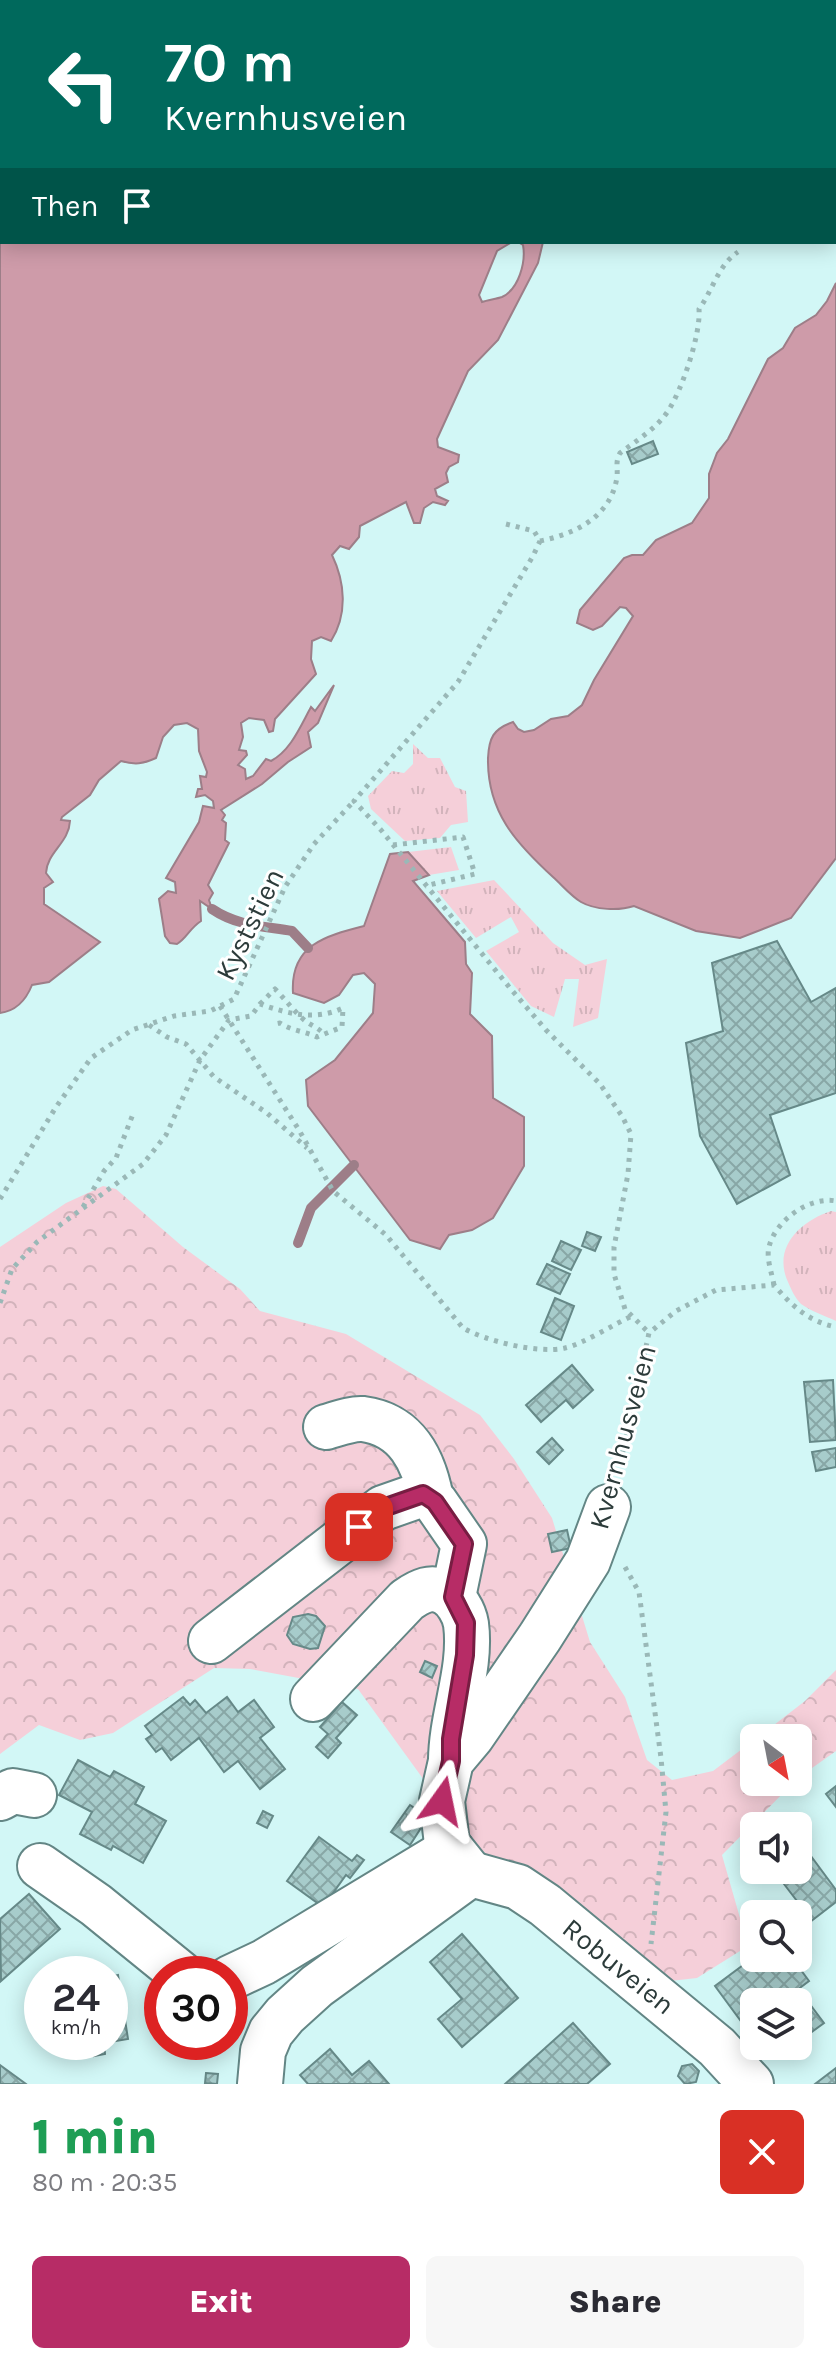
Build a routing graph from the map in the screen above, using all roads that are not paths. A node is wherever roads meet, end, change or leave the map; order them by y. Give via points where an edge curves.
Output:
1 (326, 1427) dead end
2 (431, 1499) junction
3 (605, 1515) road end
4 (453, 1597) junction
5 (211, 1641) dead end
6 (313, 1699) dead end
7 (451, 1761) junction
8 (461, 1861) junction
9 (40, 1866) dead end
10 (159, 1956) edge
11 (248, 1970) edge
12 (260, 2084) edge
13 (751, 2084) edge

1 - 2 street via 362,1418 392,1429 419,1456
2 - 4 street via 464,1544
2 - 5 street via 423,1494 383,1508
3 - 7 street, Kvernhusveien via 588,1561
4 - 6 street via 431,1588 417,1592
4 - 7 street, Kvernhusveien via 466,1623
7 - 8 street, Kvernhusveien via 442,1801 447,1844
8 - 11 street
8 - 12 street via 285,2015 263,2051
8 - 13 street, Robuveien via 545,1905 717,2047
9 - 10 street

